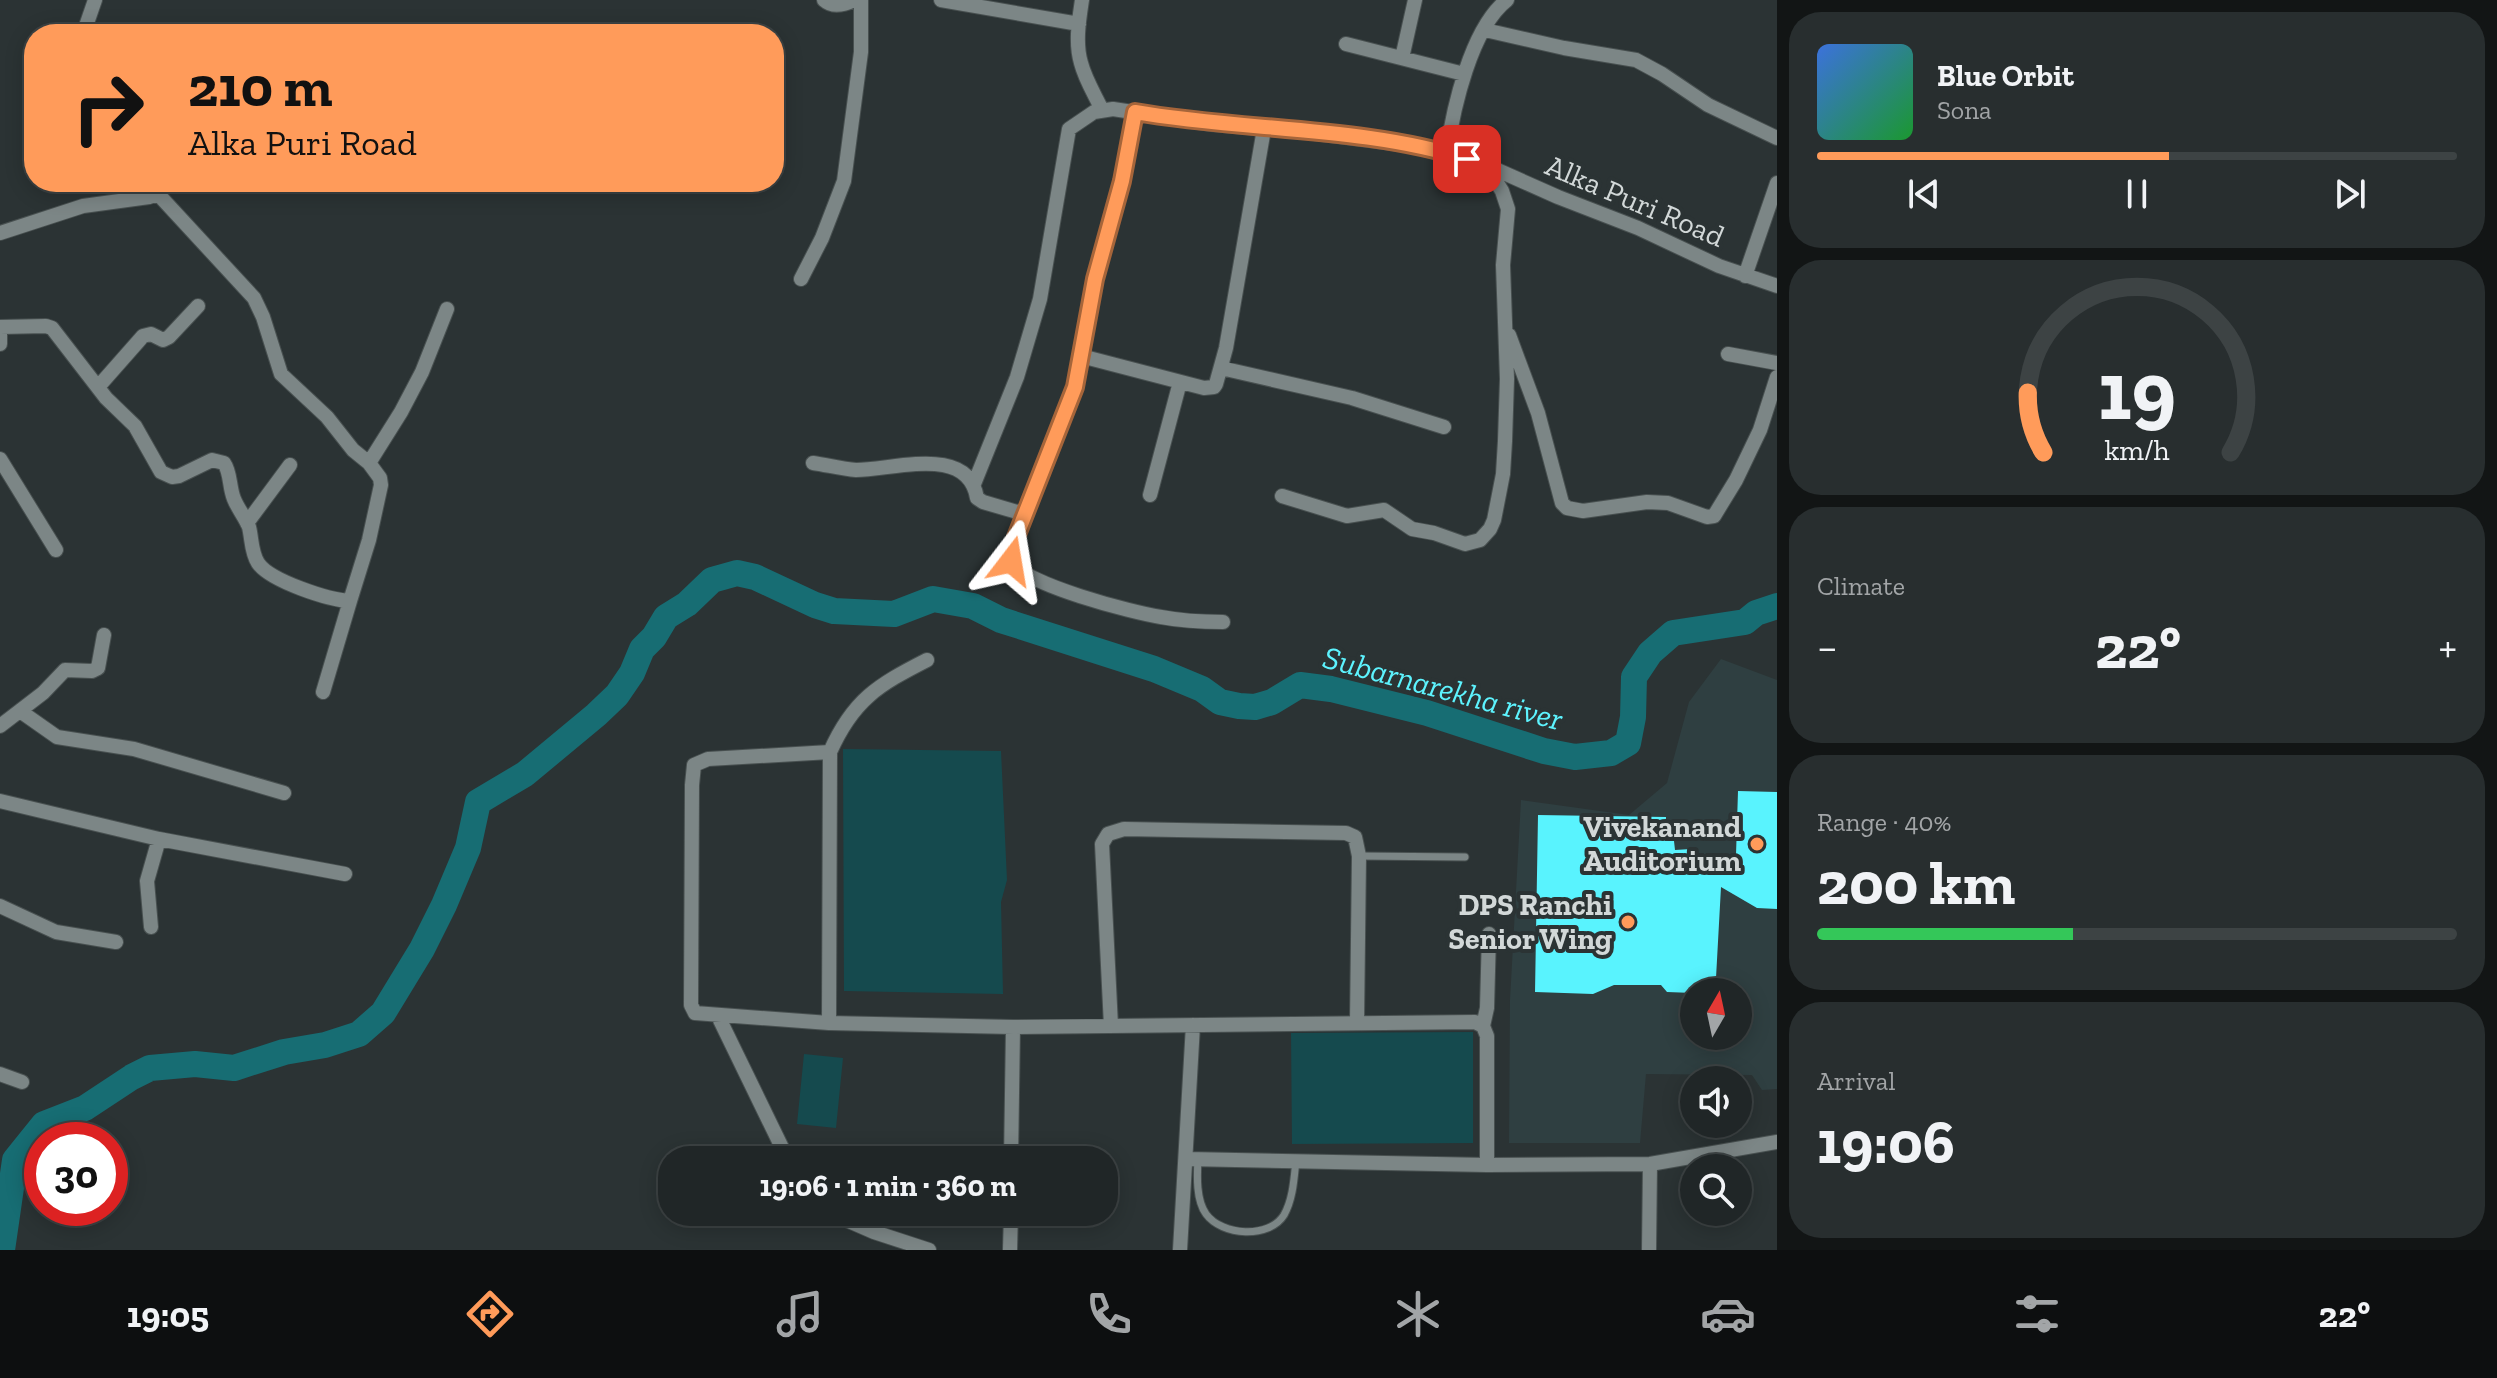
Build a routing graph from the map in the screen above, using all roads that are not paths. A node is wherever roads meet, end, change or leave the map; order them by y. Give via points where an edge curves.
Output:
1 (95, 0) edge
2 (824, 0) edge
3 (854, 0) edge
4 (861, 0) edge
5 (941, 0) edge
6 (1082, 0) edge
7 (1415, 0) edge
8 (1505, 0) edge
9 (87, 24) edge
10 (1079, 24) junction
11 (1485, 30) junction
12 (1346, 44) dead end
13 (1402, 58) junction
14 (1464, 74) junction
15 (1098, 111) junction
16 (1135, 112) junction
17 (1264, 129) junction
18 (1777, 138) edge
19 (1447, 152) junction
20 (1486, 165) junction
21 (1777, 183) edge
22 (144, 192) edge
23 (165, 192) edge
24 (0, 233) edge
25 (1745, 276) junction
26 (801, 279) dead end
27 (1777, 286) edge
28 (198, 306) dead end
29 (447, 309) dead end
30 (1505, 324) junction
31 (0, 344) edge
32 (1728, 354) dead end
33 (1081, 356) junction
34 (1777, 363) edge
35 (1221, 368) junction
36 (1777, 377) edge
37 (1180, 382) junction
38 (98, 387) junction
39 (1444, 427) dead end
40 (0, 459) edge
41 (369, 463) junction
42 (813, 463) dead end
43 (290, 465) dead end
44 (974, 484) junction
45 (1150, 495) dead end
46 (1282, 496) dead end
47 (1024, 514) junction
48 (247, 523) junction
49 (56, 550) dead end
50 (350, 601) junction
51 (1223, 622) dead end
52 (104, 635) dead end
53 (927, 660) dead end
54 (323, 692) dead end
55 (20, 711) junction
56 (0, 726) edge
57 (830, 752) junction
58 (284, 793) dead end
59 (0, 801) edge
60 (159, 839) junction
61 (1359, 856) junction
62 (1465, 857) dead end
63 (345, 874) dead end
64 (0, 906) edge
65 (151, 927) dead end
66 (1489, 934) dead end
67 (116, 942) dead end
68 (718, 1016) junction
69 (1357, 1022) junction
70 (829, 1023) junction
71 (1193, 1025) junction
72 (1111, 1026) junction
73 (1483, 1026) junction
74 (1013, 1027) junction
75 (0, 1074) edge
76 (22, 1082) dead end
77 (1777, 1142) edge
78 (781, 1146) edge
79 (1011, 1146) edge
80 (1192, 1159) junction
81 (1296, 1160) junction
82 (1650, 1164) junction
83 (1487, 1165) junction
84 (860, 1226) edge
85 (1011, 1226) edge
86 (929, 1250) edge
87 (1010, 1250) edge
88 (1180, 1250) edge
89 (1649, 1250) edge

1 - 9 street
2 - 3 street via 839,5
4 - 26 street via 861,52 844,181
5 - 10 street
6 - 10 street
7 - 13 street
8 - 11 street
10 - 15 street via 1081,66
11 - 14 street
11 - 18 street via 1636,60 1708,105
12 - 13 street
13 - 14 street
14 - 19 street
15 - 16 street, Alka Puri Road
15 - 44 street via 1069,129 1040,299 1017,377
16 - 17 street, Alka Puri Road
16 - 33 street
17 - 19 street, Alka Puri Road
17 - 35 street
19 - 20 street, Alka Puri Road
20 - 25 street, Alka Puri Road
20 - 30 street via 1508,209
21 - 25 street
22 - 24 street
23 - 41 street via 254,298 281,374
25 - 27 street, Alka Puri Road
28 - 38 street via 169,337 143,336
29 - 41 street via 417,382
30 - 36 street via 1542,426 1559,496 1567,508 1576,510 1647,502 1714,516 1760,430
30 - 46 street via 1503,474 1494,520 1480,540 1465,544 1412,529 1384,510 1347,516
31 - 38 street via 0,327 52,328
32 - 34 street
33 - 37 street
33 - 47 street via 1075,387
35 - 37 street via 1210,388
35 - 39 street via 1352,398
37 - 45 street
38 - 48 street via 135,426 167,476 179,476 212,460 224,463
40 - 49 street
41 - 50 street via 381,485
42 - 44 street via 855,470 947,466 962,470
43 - 48 street
44 - 47 street via 983,502
47 - 51 street via 1011,555 1020,572 1156,617
48 - 50 street via 264,571 332,599
50 - 54 street
52 - 55 street via 98,668 65,670
53 - 57 street via 866,697 841,727
55 - 56 street
55 - 58 street via 57,737 134,749
57 - 68 street via 708,759 694,765 691,1005 695,1013
57 - 70 street
59 - 60 street
60 - 63 street
60 - 65 street via 147,881
61 - 62 lane
61 - 69 street
61 - 72 street via 1355,837 1346,833 1124,829 1108,834 1101,865
64 - 67 street via 56,932
66 - 73 street
68 - 70 street
68 - 78 street
69 - 71 street
69 - 73 street
70 - 74 street
71 - 72 street
71 - 80 street
72 - 74 street
73 - 83 street via 1488,1057
74 - 79 street
75 - 76 street
77 - 82 street
80 - 81 street
80 - 81 lane via 1205,1213 1221,1226 1249,1232 1282,1218
80 - 88 street
81 - 83 street
82 - 83 street
82 - 89 street
84 - 86 street
85 - 87 street

